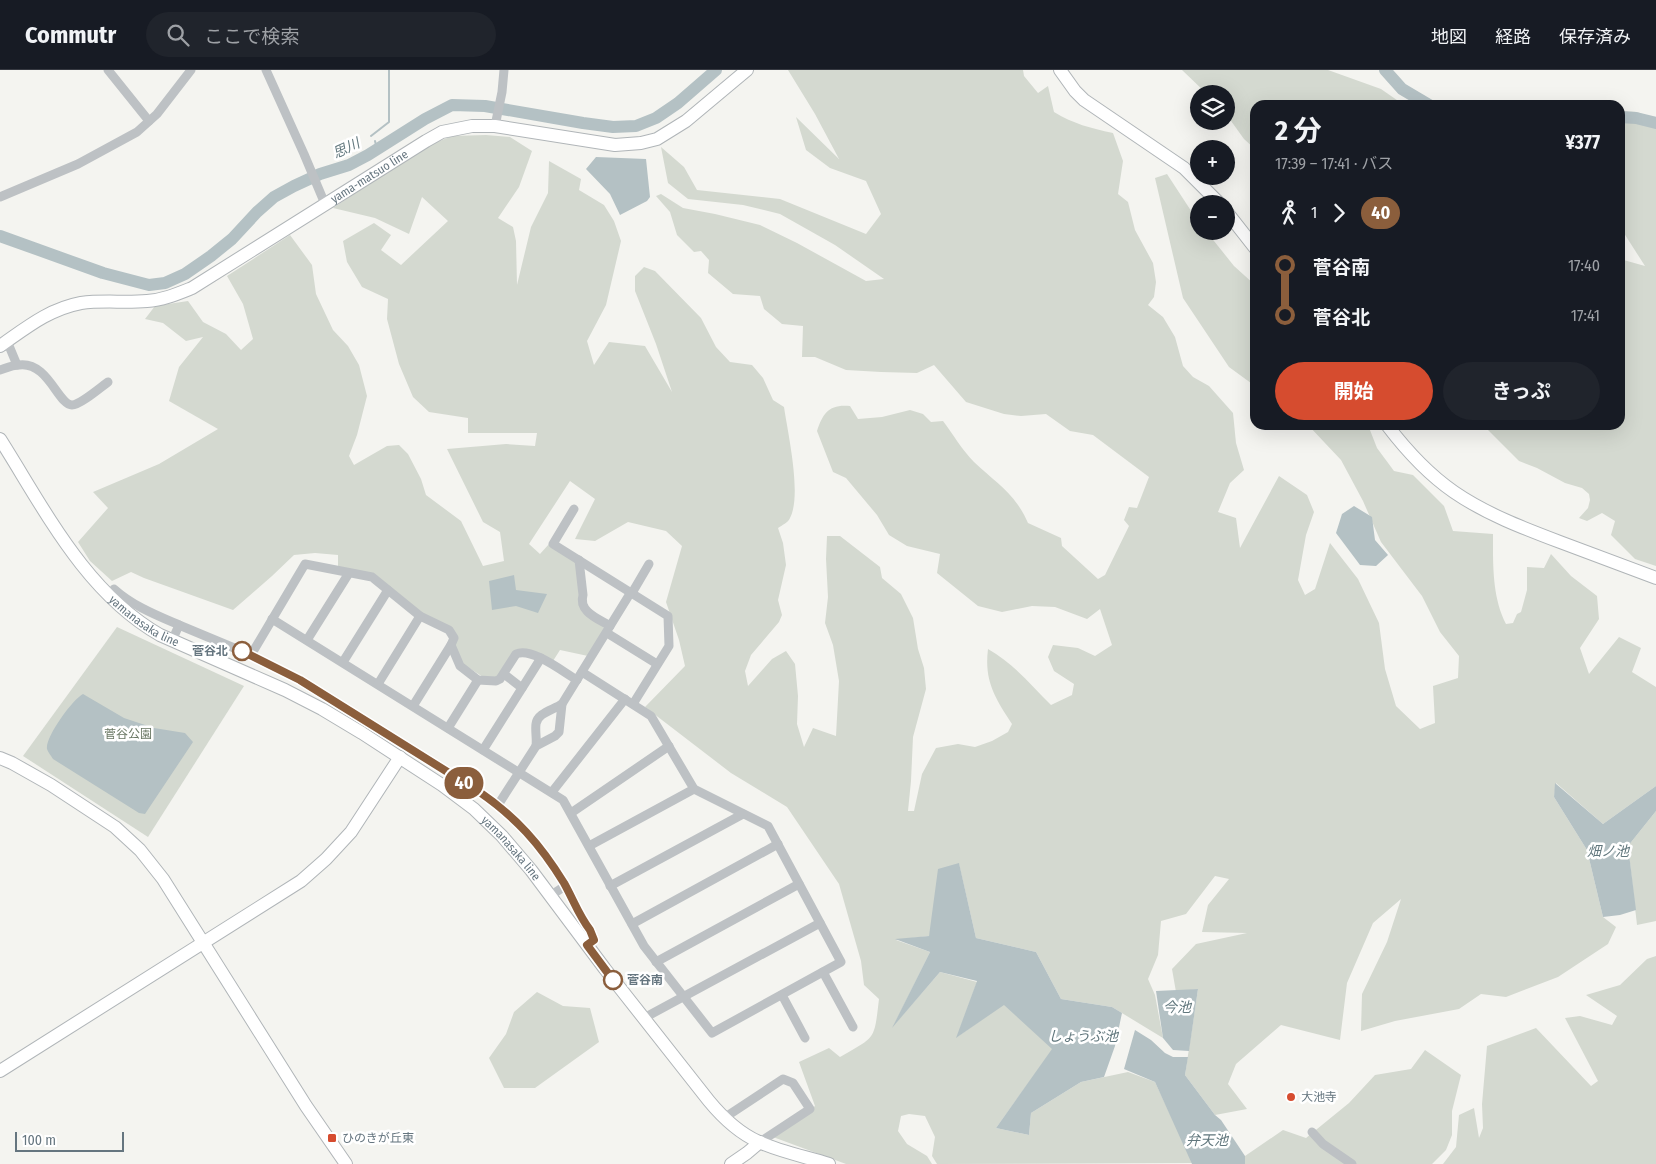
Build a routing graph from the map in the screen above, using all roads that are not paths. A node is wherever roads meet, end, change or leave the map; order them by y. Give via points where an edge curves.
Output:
1 (108, 70) edge
2 (190, 70) edge
3 (266, 70) edge
4 (504, 70) edge
5 (747, 70) edge
6 (1060, 70) edge
7 (149, 121) junction
8 (496, 122) junction
9 (1211, 195) edge
10 (0, 197) edge
11 (325, 204) junction
12 (1235, 222) edge
13 (1250, 242) edge
14 (4, 344) edge
15 (17, 365) junction
16 (0, 370) edge
17 (108, 382) dead end
18 (1391, 430) edge
19 (0, 439) edge
20 (574, 509) dead end
21 (579, 560) junction
22 (649, 564) dead end
23 (349, 573) junction
24 (1656, 578) edge
25 (114, 589) dead end
26 (388, 590) junction
27 (631, 593) junction
28 (420, 616) junction
29 (272, 619) junction
30 (179, 625) junction
31 (608, 630) junction
32 (307, 640) junction
33 (172, 641) junction
34 (451, 645) junction
35 (251, 655) junction
36 (541, 658) junction
37 (343, 662) junction
38 (657, 664) junction
39 (504, 674) junction
40 (579, 676) junction
41 (478, 680) junction
42 (378, 684) junction
43 (522, 688) junction
44 (624, 699) junction
45 (562, 704) junction
46 (633, 704) junction
47 (413, 706) junction
48 (448, 728) junction
49 (536, 746) junction
50 (668, 746) junction
51 (483, 750) junction
52 (0, 758) edge
53 (400, 758) junction
54 (519, 772) junction
55 (694, 789) junction
56 (552, 792) junction
57 (498, 805) junction
58 (571, 813) junction
59 (743, 814) junction
60 (778, 844) junction
61 (589, 846) junction
62 (799, 884) junction
63 (565, 886) junction
64 (610, 886) junction
65 (550, 896) junction
66 (820, 923) junction
67 (632, 924) junction
68 (203, 942) junction
69 (587, 945) junction
70 (656, 962) junction
71 (823, 972) junction
72 (782, 995) junction
73 (683, 997) junction
74 (644, 1018) junction
75 (853, 1027) dead end
76 (805, 1038) dead end
77 (0, 1071) edge
78 (724, 1118) junction
79 (1312, 1132) dead end
80 (760, 1142) junction
81 (346, 1164) edge
82 (730, 1164) edge
83 (830, 1164) edge
84 (1352, 1164) edge

1 - 7 street
2 - 7 street
3 - 11 street
4 - 8 street
5 - 8 main road, yama-matsuo line via 686,120 657,139 641,143 615,145
6 - 9 main road via 1084,100 1184,168
7 - 10 street via 137,132 78,164
8 - 11 main road, yama-matsuo line via 442,132
11 - 14 main road, yama-matsuo line via 192,288 149,301 82,303 59,309 38,319
12 - 13 main road
14 - 15 street
15 - 16 street
15 - 17 street via 39,371 56,388 64,402 71,405
18 - 24 main road via 1436,478 1485,511
19 - 33 main road, yamanasaka line via 91,578 120,608
20 - 21 street via 553,544
21 - 27 street
21 - 31 street via 581,601 585,610
22 - 27 street
23 - 26 street via 372,576
23 - 29 street via 306,564
23 - 32 street
25 - 30 street via 143,610
26 - 28 street
26 - 37 street
27 - 31 street
27 - 38 street via 668,616 669,646
28 - 34 street via 449,630 454,638
28 - 42 street
29 - 32 street
29 - 35 street
30 - 33 street
30 - 35 street
31 - 38 street
31 - 40 street
32 - 37 street
33 - 53 main road, yamanasaka line via 292,694
34 - 41 street via 460,666
34 - 47 street
35 - 57 street via 300,680
36 - 39 street via 521,652 516,654
36 - 40 street
36 - 43 street
37 - 42 street
38 - 46 street
39 - 41 street via 496,680
39 - 43 street
40 - 44 street
40 - 45 street
41 - 48 street
42 - 47 street
43 - 51 street
44 - 46 street
44 - 56 street
45 - 49 street via 559,732
45 - 49 street via 537,719
46 - 50 street via 651,716
47 - 48 street
48 - 51 street
49 - 54 street
50 - 55 street
50 - 58 street
51 - 54 street
52 - 68 main road via 51,785 115,827 140,850 163,879
53 - 65 main road, yamanasaka line via 474,809 512,848
53 - 68 main road via 350,832 326,859 301,881
54 - 56 street
54 - 57 street
55 - 59 street
55 - 61 street
56 - 58 street via 563,800
57 - 63 street via 538,844
58 - 61 street
59 - 60 street via 768,826
59 - 64 street
60 - 62 street
60 - 67 street
61 - 64 street
62 - 66 street
62 - 70 street
63 - 65 street
63 - 69 street via 594,940
64 - 67 street
65 - 69 main road, yamanasaka line
66 - 71 street via 841,962
66 - 73 street
67 - 70 street
68 - 77 main road
68 - 81 main road
69 - 74 main road, yamanasaka line
70 - 73 street
71 - 72 street
71 - 75 street
72 - 73 street via 712,1033
72 - 76 street
73 - 74 street
74 - 78 main road, yamanasaka line
78 - 80 main road, yamanasaka line
78 - 80 street via 783,1079 793,1083 810,1109
79 - 84 street
80 - 82 main road
80 - 83 main road, yamanasaka line

